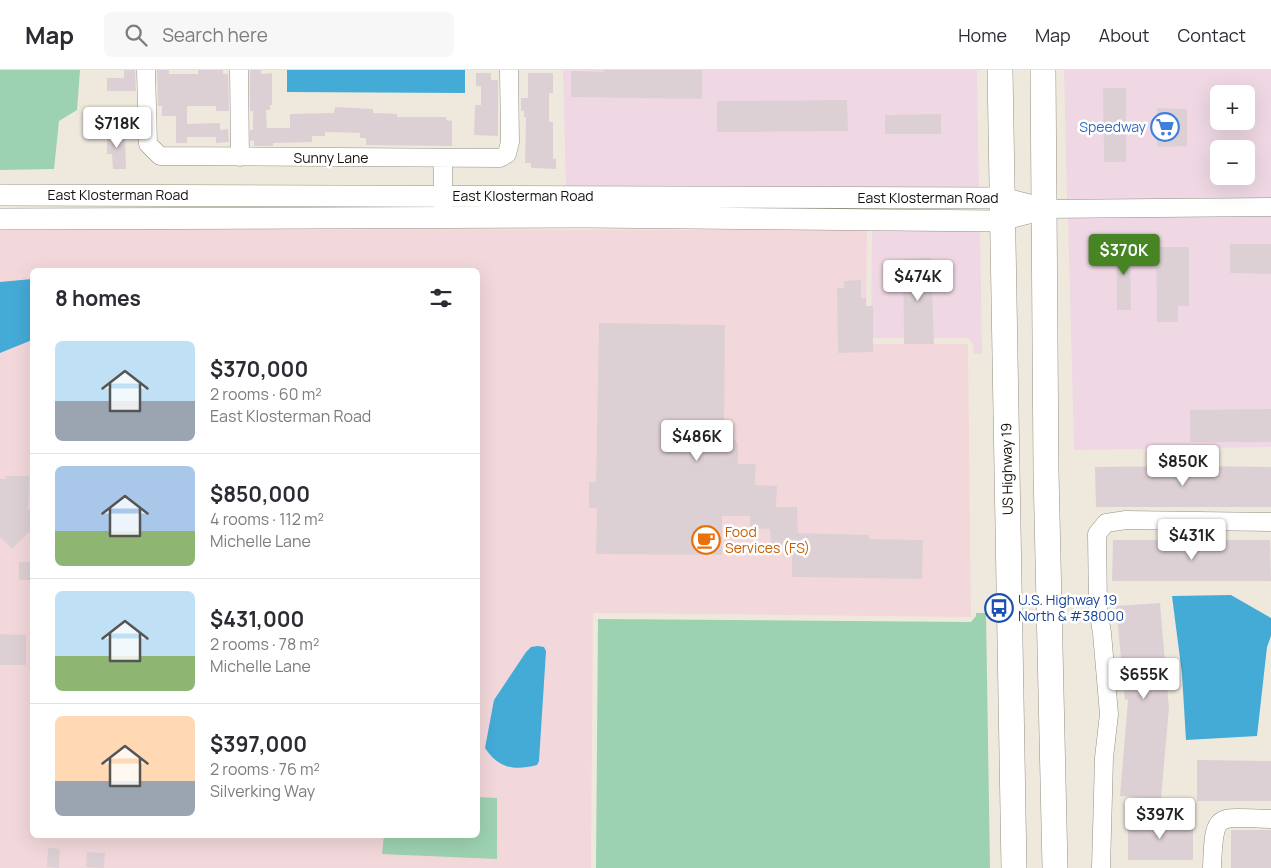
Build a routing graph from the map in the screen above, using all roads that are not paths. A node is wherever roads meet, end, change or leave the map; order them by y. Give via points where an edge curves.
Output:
1 (146, 70) edge
2 (239, 70) edge
3 (509, 70) edge
4 (1000, 70) edge
5 (1043, 70) edge
6 (240, 157) junction
7 (443, 158) junction
8 (0, 195) edge
9 (443, 195) junction
10 (1271, 207) edge
11 (1003, 209) junction
12 (1044, 209) junction
13 (0, 218) edge
14 (443, 218) junction
15 (1271, 522) edge
16 (1012, 680) junction
17 (1271, 819) edge
18 (1014, 868) edge
19 (1032, 868) edge
20 (1055, 868) edge
21 (1102, 868) edge
22 (1212, 868) edge

1 - 6 street, Sunny Lane via 149,147 165,157
2 - 6 street
3 - 7 street, Sunny Lane via 510,145 507,154 500,158
4 - 11 highway, US Highway 19
5 - 12 highway
6 - 7 street, Sunny Lane
7 - 9 street
8 - 9 main road, East Klosterman Road
9 - 11 main road, East Klosterman Road
9 - 14 street
10 - 12 street, East Klosterman Road
11 - 12 main road, East Klosterman Road
11 - 14 main road, East Klosterman Road
11 - 16 highway, US Highway 19
12 - 20 highway
13 - 14 main road, East Klosterman Road
15 - 21 street via 1126,520 1106,523 1097,534 1098,608 1109,714 1104,758
16 - 18 highway, US Highway 19
16 - 19 highway via 1028,714
17 - 22 street via 1224,818 1216,824

